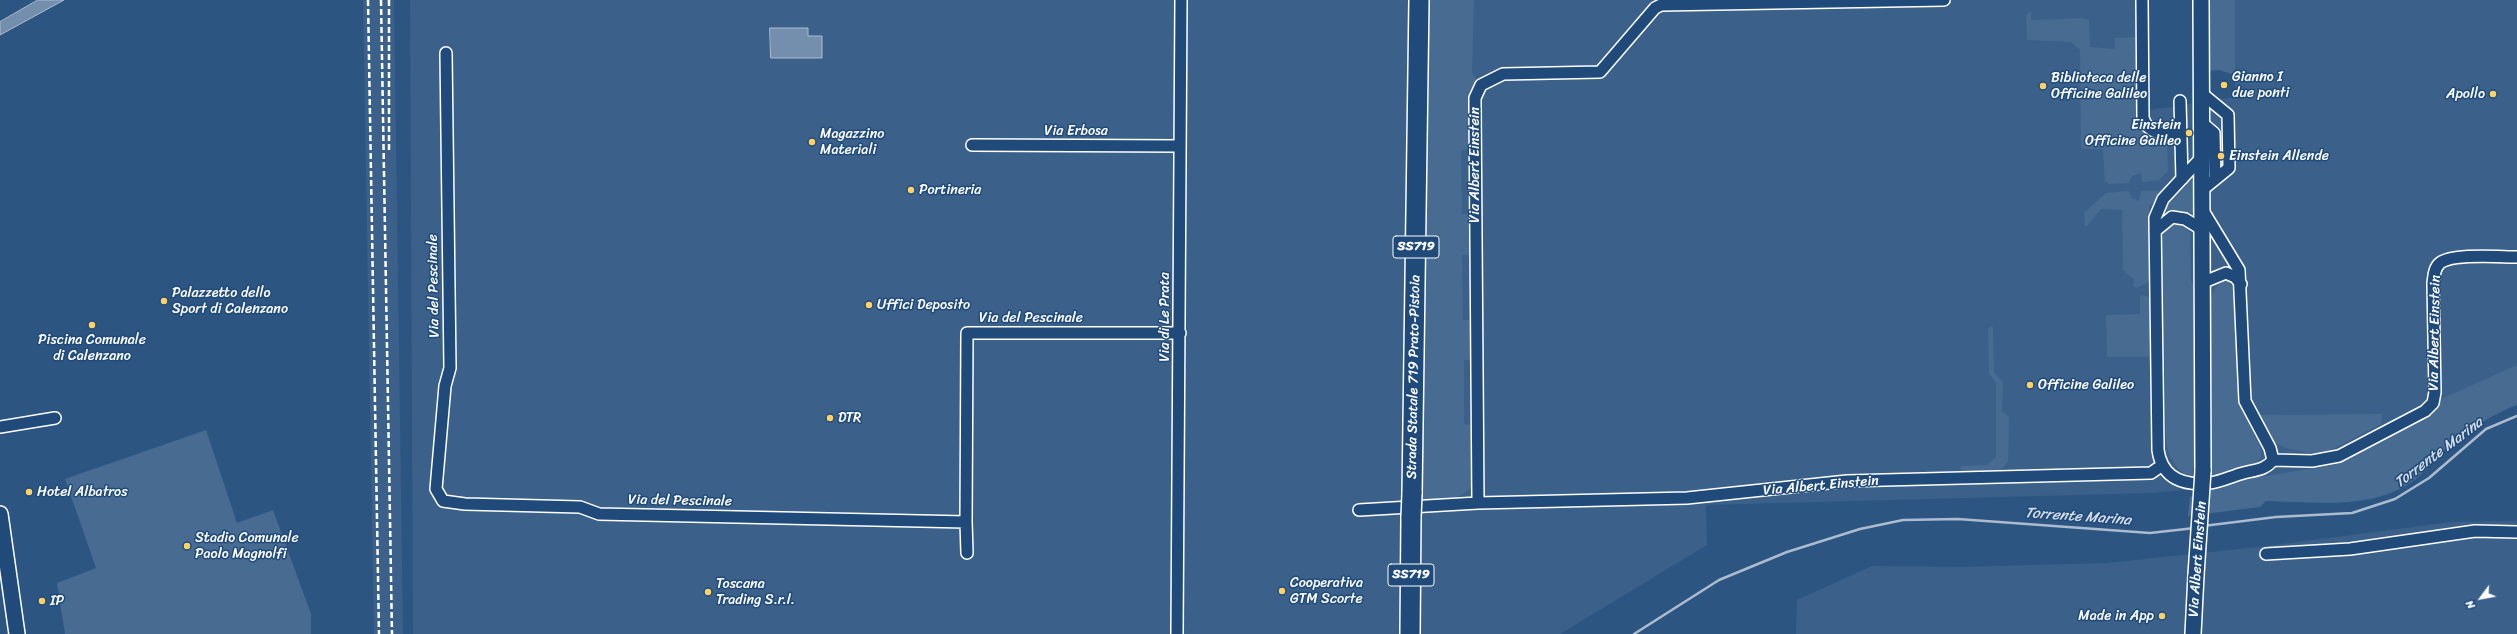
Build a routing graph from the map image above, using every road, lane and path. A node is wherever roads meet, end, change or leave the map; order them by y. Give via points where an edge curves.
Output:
1 (1181, 0) edge
2 (1419, 0) edge
3 (1944, 0) edge
4 (2142, 0) edge
5 (2201, 0) edge
6 (446, 53) dead end
7 (2200, 92) junction
8 (2180, 101) dead end
9 (2201, 122) junction
10 (2181, 133) junction
11 (972, 145) dead end
12 (1180, 146) junction
13 (2202, 157) junction
14 (2182, 179) junction
15 (2215, 179) junction
16 (2202, 190) junction
17 (2202, 209) junction
18 (2203, 230) junction
19 (2155, 231) junction
20 (2517, 257) edge
21 (2204, 282) junction
22 (2241, 284) junction
23 (1180, 333) junction
24 (55, 418) dead end
25 (0, 427) edge
26 (2273, 460) junction
27 (2162, 466) junction
28 (1478, 503) junction
29 (1359, 510) dead end
30 (0, 514) edge
31 (966, 522) junction
32 (2517, 532) edge
33 (966, 553) dead end
34 (2266, 554) dead end
35 (17, 634) edge
36 (1177, 634) edge
37 (1410, 634) edge
38 (2193, 634) edge

1 - 12 street, Via di Le Prata
2 - 37 highway, Strada Statale 719 Prato-Pistoia / SS719, bridge
3 - 28 street, Via Albert Einstein via 1661,5 1600,72 1503,74 1481,85 1475,98
4 - 10 street via 2143,118 2145,124 2154,132
5 - 7 street, Via Albert Einstein
6 - 31 street, Via del Pescinale via 450,368 445,386 436,489 443,501 465,504 580,507 599,514
7 - 9 street, Via Albert Einstein
7 - 15 street via 2228,115 2229,168
8 - 10 street
9 - 13 street, Via Albert Einstein
9 - 15 street via 2214,133
10 - 14 street
11 - 12 street, Via Erbosa
12 - 23 street, Via di Le Prata
13 - 14 street
13 - 16 street, Via Albert Einstein
14 - 19 street via 2159,205
15 - 16 street
16 - 17 street, Via Albert Einstein
17 - 18 street, Via Albert Einstein
17 - 22 street via 2237,266
18 - 19 street via 2184,219 2172,217
18 - 21 street, Via Albert Einstein
19 - 27 street via 2158,450
20 - 26 street, Via Albert Einstein via 2462,258 2438,264 2433,283 2433,404 2339,456 2325,460
21 - 22 street via 2226,273 2235,277
21 - 38 street, Via Albert Einstein, bridge via 2203,472
22 - 26 street via 2245,401 2270,448
23 - 31 street, Via del Pescinale via 967,334
23 - 36 street, Via di Le Prata
24 - 25 street
26 - 27 street, Via Albert Einstein via 2268,466 2258,470 2211,483 2179,480 2170,476
27 - 28 street, Via Albert Einstein via 2152,472 1847,481 1687,498
28 - 29 street, Via Albert Einstein
30 - 35 street
31 - 33 street
32 - 34 street via 2475,531 2350,549

